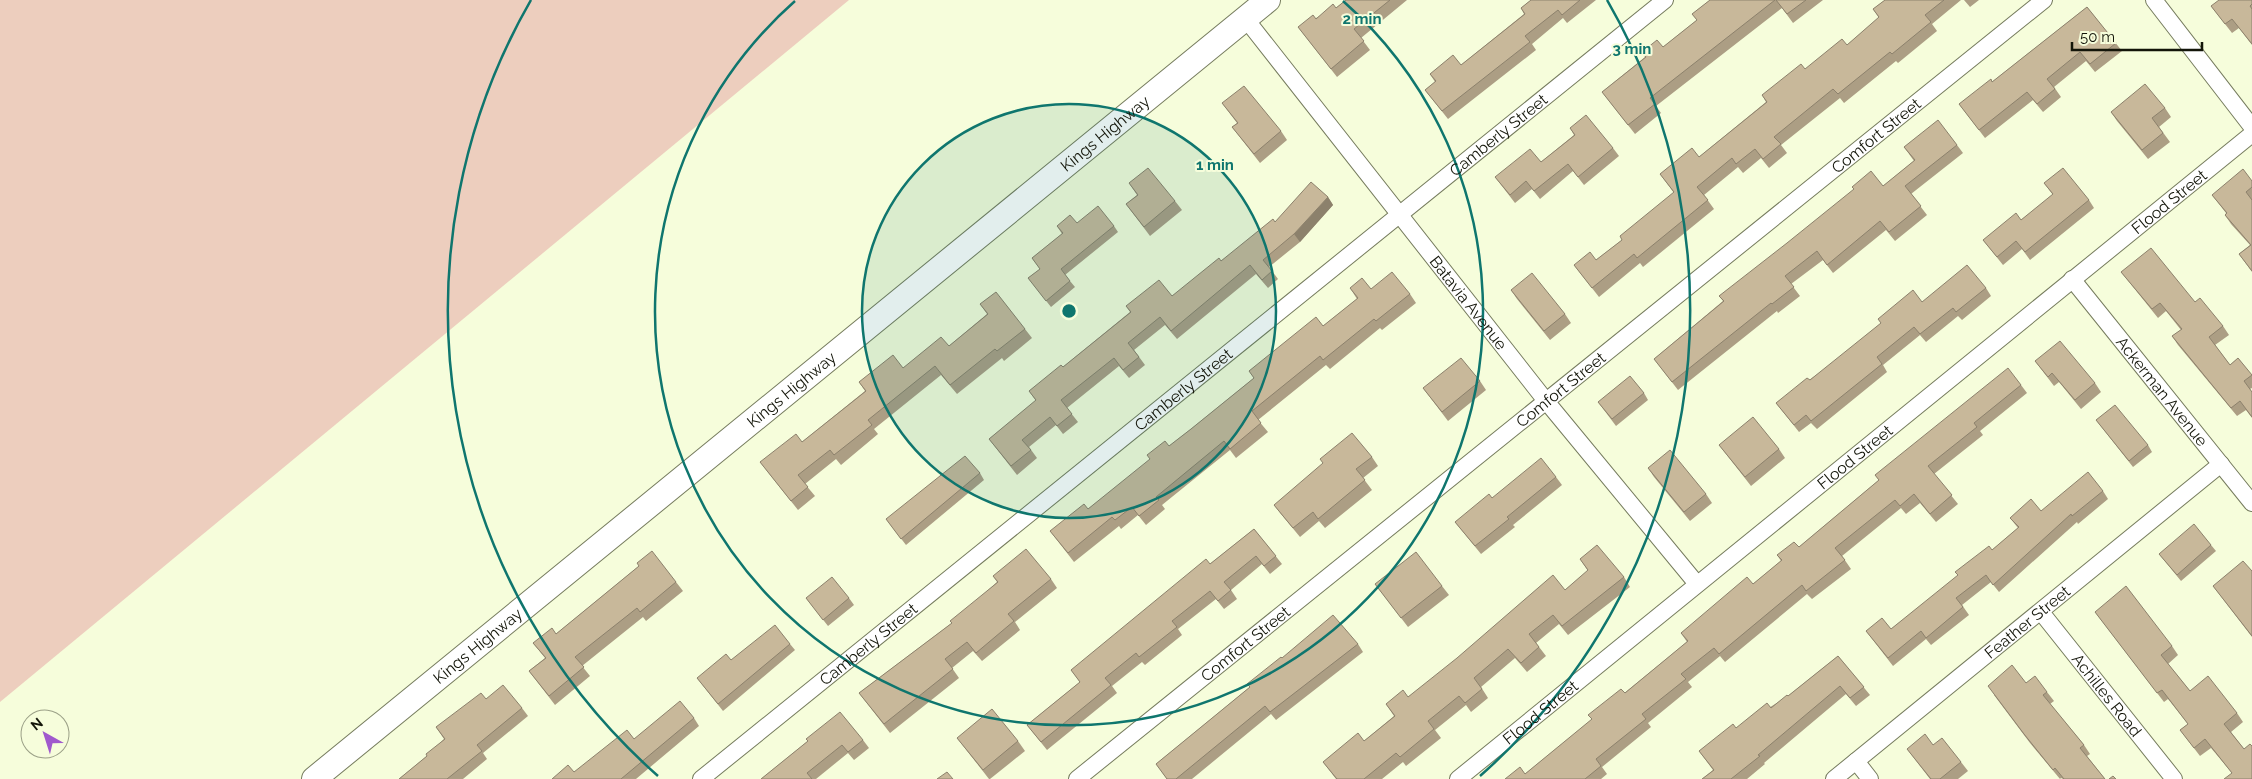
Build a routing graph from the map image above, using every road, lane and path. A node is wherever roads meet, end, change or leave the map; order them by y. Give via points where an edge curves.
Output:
1 (1268, 0) edge
2 (1665, 0) edge
3 (2044, 0) edge
4 (2154, 0) edge
5 (1245, 18) junction
6 (2252, 127) edge
7 (2252, 134) edge
8 (1399, 214) junction
9 (2072, 279) junction
10 (1546, 401) junction
11 (2221, 464) junction
12 (2252, 503) edge
13 (1697, 584) junction
14 (2041, 612) junction
15 (1856, 761) junction
16 (314, 779) edge
17 (701, 779) edge
18 (1077, 779) edge
19 (1458, 779) edge
20 (1834, 779) edge
21 (1870, 779) edge
22 (2174, 779) edge

1 - 5 street, Kings Highway
2 - 8 street, Camberly Street
3 - 10 street, Comfort Street
4 - 6 street
5 - 8 street, Batavia Avenue
5 - 16 street, Kings Highway
7 - 9 street, Flood Street
8 - 10 street, Batavia Avenue
8 - 17 street, Camberly Street
9 - 11 street, Ackerman Avenue
9 - 13 street, Flood Street
10 - 13 street, Batavia Avenue
10 - 18 street, Comfort Street
11 - 12 street, Ackerman Avenue
11 - 14 street, Feather Street
13 - 19 street, Flood Street
14 - 15 street, Feather Street
14 - 22 street, Achilles Road
15 - 20 street, Feather Street
15 - 21 street

